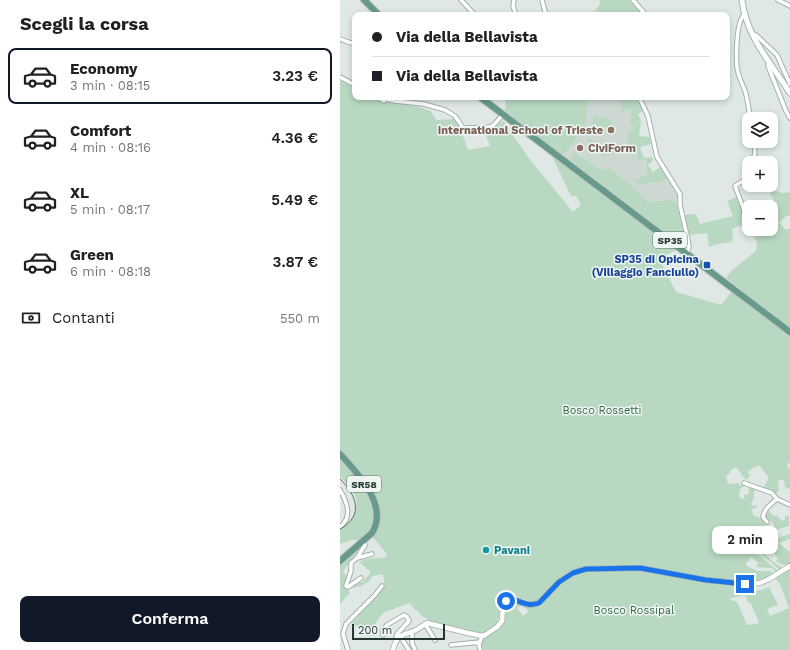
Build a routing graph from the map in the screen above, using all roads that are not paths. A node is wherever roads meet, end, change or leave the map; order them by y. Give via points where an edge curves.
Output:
1 (364, 0) edge
2 (460, 0) edge
3 (514, 0) edge
4 (542, 0) edge
5 (633, 0) edge
6 (742, 0) edge
7 (778, 0) edge
8 (790, 6) edge
9 (372, 12) edge
10 (472, 12) edge
11 (515, 12) edge
12 (545, 12) edge
13 (643, 12) edge
14 (744, 15) junction
15 (751, 34) junction
16 (340, 39) edge
17 (352, 43) edge
18 (769, 62) junction
19 (340, 77) edge
20 (352, 83) edge
21 (790, 84) edge
22 (790, 93) edge
23 (399, 100) edge
24 (484, 100) edge
25 (640, 100) edge
26 (749, 112) edge
27 (503, 114) junction
28 (790, 118) edge
29 (742, 182) edge
30 (742, 205) edge
31 (687, 253) junction
32 (790, 332) edge
33 (340, 454) edge
34 (744, 483) dead end
35 (340, 490) edge
36 (777, 500) junction
37 (790, 505) edge
38 (767, 522) dead end
39 (340, 526) edge
40 (363, 542) junction
41 (372, 554) dead end
42 (357, 558) junction
43 (340, 561) edge
44 (790, 566) edge
45 (361, 578) dead end
46 (382, 586) dead end
47 (425, 624) junction
48 (412, 631) junction
49 (383, 635) dead end
50 (482, 636) junction
51 (398, 638) junction
52 (435, 640) dead end
53 (480, 642) junction
54 (451, 645) dead end
55 (348, 650) edge
56 (393, 650) edge
57 (409, 650) edge
58 (414, 650) edge
59 (480, 650) edge

1 - 9 main road
2 - 10 street
3 - 11 street
4 - 12 street
5 - 13 street
6 - 14 main road
7 - 8 street
14 - 15 main road
14 - 26 street via 739,27 737,67
15 - 18 main road
15 - 21 street via 756,35 777,55
16 - 17 street
18 - 22 main road
18 - 28 street via 768,66
19 - 20 street
23 - 27 street via 445,110 455,116 463,128 488,128
24 - 27 main road, SP35
25 - 31 street via 648,116 657,157 680,194 689,247
27 - 31 main road, SP35
29 - 30 street via 735,186
31 - 32 main road, SP35
33 - 40 main road, SR58 via 361,478 376,506 376,527
34 - 36 street via 772,493
35 - 39 street via 348,508 347,519
36 - 37 street
36 - 38 street via 763,515
40 - 42 street via 365,546
40 - 43 main road, SR58
41 - 42 street
42 - 45 street via 352,563 346,586
44 - 50 street via 760,583 749,584 706,580 640,568 583,569 559,582 539,603 527,604 507,600 504,603 503,619 500,624
46 - 55 street via 346,624 343,634
47 - 48 street
47 - 50 street via 430,623
47 - 52 street
48 - 51 street
48 - 58 street
49 - 51 street via 387,625 404,615 409,621 397,634
50 - 53 street
51 - 56 street
51 - 57 street
53 - 54 street
53 - 59 street

